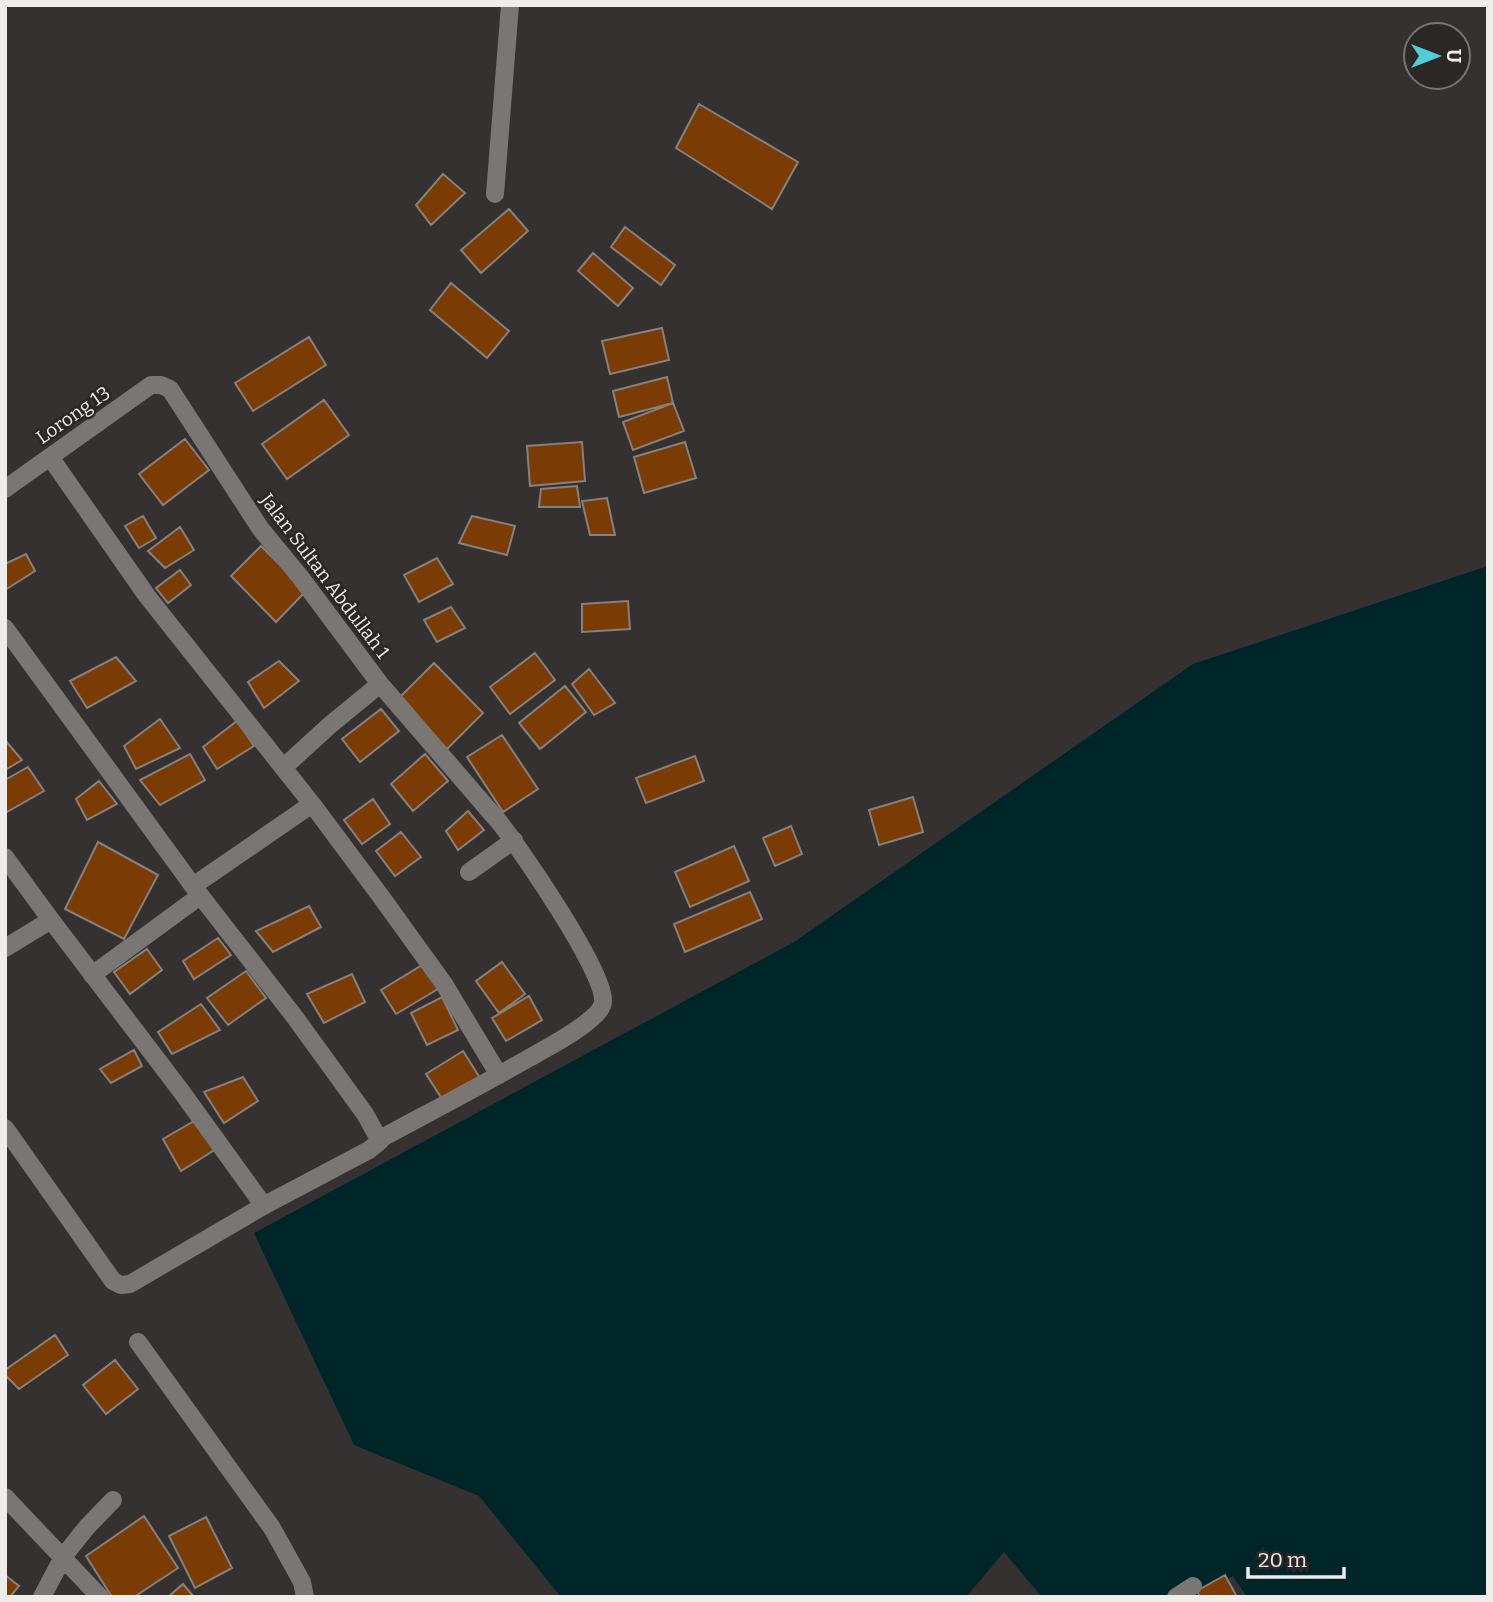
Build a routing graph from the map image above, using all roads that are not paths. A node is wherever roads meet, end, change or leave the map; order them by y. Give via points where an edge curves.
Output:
1 (510, 5) edge
2 (495, 194) dead end
3 (166, 387) joint
4 (50, 457) junction
5 (5, 488) edge
6 (5, 628) edge
7 (380, 684) junction
8 (283, 768) junction
9 (312, 804) junction
10 (514, 840) junction
11 (5, 857) edge
12 (470, 872) dead end
13 (197, 891) junction
14 (51, 920) junction
15 (5, 948) edge
16 (92, 975) junction
17 (499, 1075) junction
18 (5, 1128) edge
19 (380, 1139) junction
20 (264, 1206) junction
21 (138, 1342) dead end
22 (5, 1497) edge
23 (113, 1500) dead end
24 (63, 1557) junction
25 (1193, 1586) dead end
26 (41, 1597) edge
27 (100, 1597) edge
28 (305, 1597) edge
29 (1177, 1597) edge

1 - 2 street
3 - 4 street, Lorong 13 via 151,385
3 - 7 street, Jalan Sultan Abdullah 1 via 260,528
4 - 5 street, Lorong 13
4 - 8 street via 147,596
6 - 13 street
7 - 8 street, Jalan Sultan Abdullah 1
7 - 10 street
8 - 9 street
9 - 13 street
9 - 17 street via 444,984
10 - 12 street
10 - 17 street via 593,969 603,1000 593,1018
11 - 14 street
13 - 16 street
13 - 19 street via 294,1016
14 - 15 street
14 - 16 street
16 - 20 street
17 - 19 street
18 - 20 street via 117,1284 130,1284
19 - 20 street via 369,1150
21 - 28 street via 272,1528 302,1582
22 - 24 street
23 - 24 street
24 - 26 street
24 - 27 street
25 - 29 street

